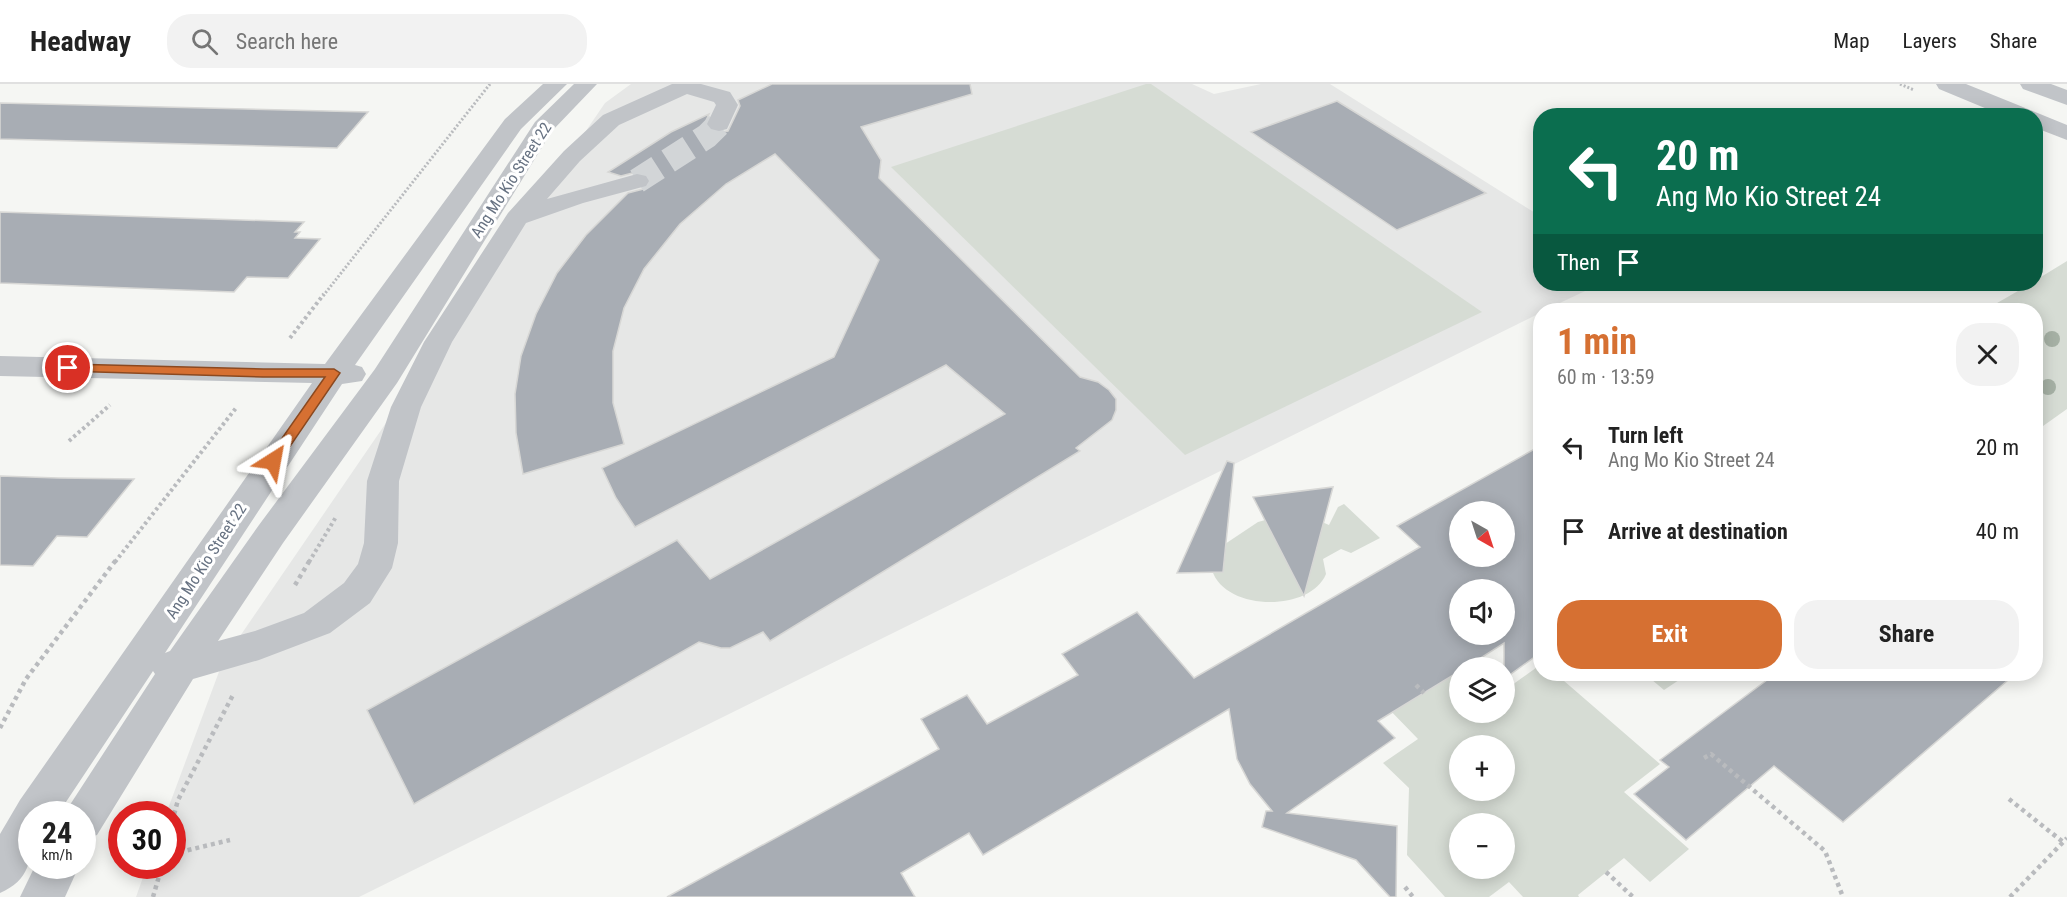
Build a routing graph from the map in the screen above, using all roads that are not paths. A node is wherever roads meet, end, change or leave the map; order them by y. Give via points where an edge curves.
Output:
1 (556, 84) edge
2 (586, 84) edge
3 (1947, 84) edge
4 (2031, 84) edge
5 (689, 86) edge
6 (2067, 98) edge
7 (2006, 108) edge
8 (2043, 123) edge
9 (719, 124) tunnel mouth
10 (2067, 133) edge
11 (637, 181) tunnel mouth
12 (517, 218) junction
13 (0, 366) edge
14 (334, 373) junction
15 (386, 376) junction
16 (138, 666) junction
17 (180, 667) junction
18 (44, 801) edge
19 (95, 801) edge
20 (18, 843) edge
21 (0, 872) edge
22 (51, 879) edge
23 (42, 897) edge

1 - 14 street, Ang Mo Kio Street 22 via 513,124
2 - 15 street, Ang Mo Kio Street 22 via 543,127
3 - 7 street
4 - 6 street
5 - 9 street via 722,97 727,105
5 - 12 street via 611,120 572,156
8 - 10 street
11 - 12 street
12 - 17 street via 438,342 406,407 383,481 381,543 374,567 357,593 317,623 259,645
13 - 14 street
14 - 15 street
14 - 16 street, Ang Mo Kio Street 22 via 224,532
15 - 17 street, Ang Mo Kio Street 22
16 - 17 street
16 - 18 street, Ang Mo Kio Street 22
17 - 19 street, Ang Mo Kio Street 22
20 - 21 street
22 - 23 street

